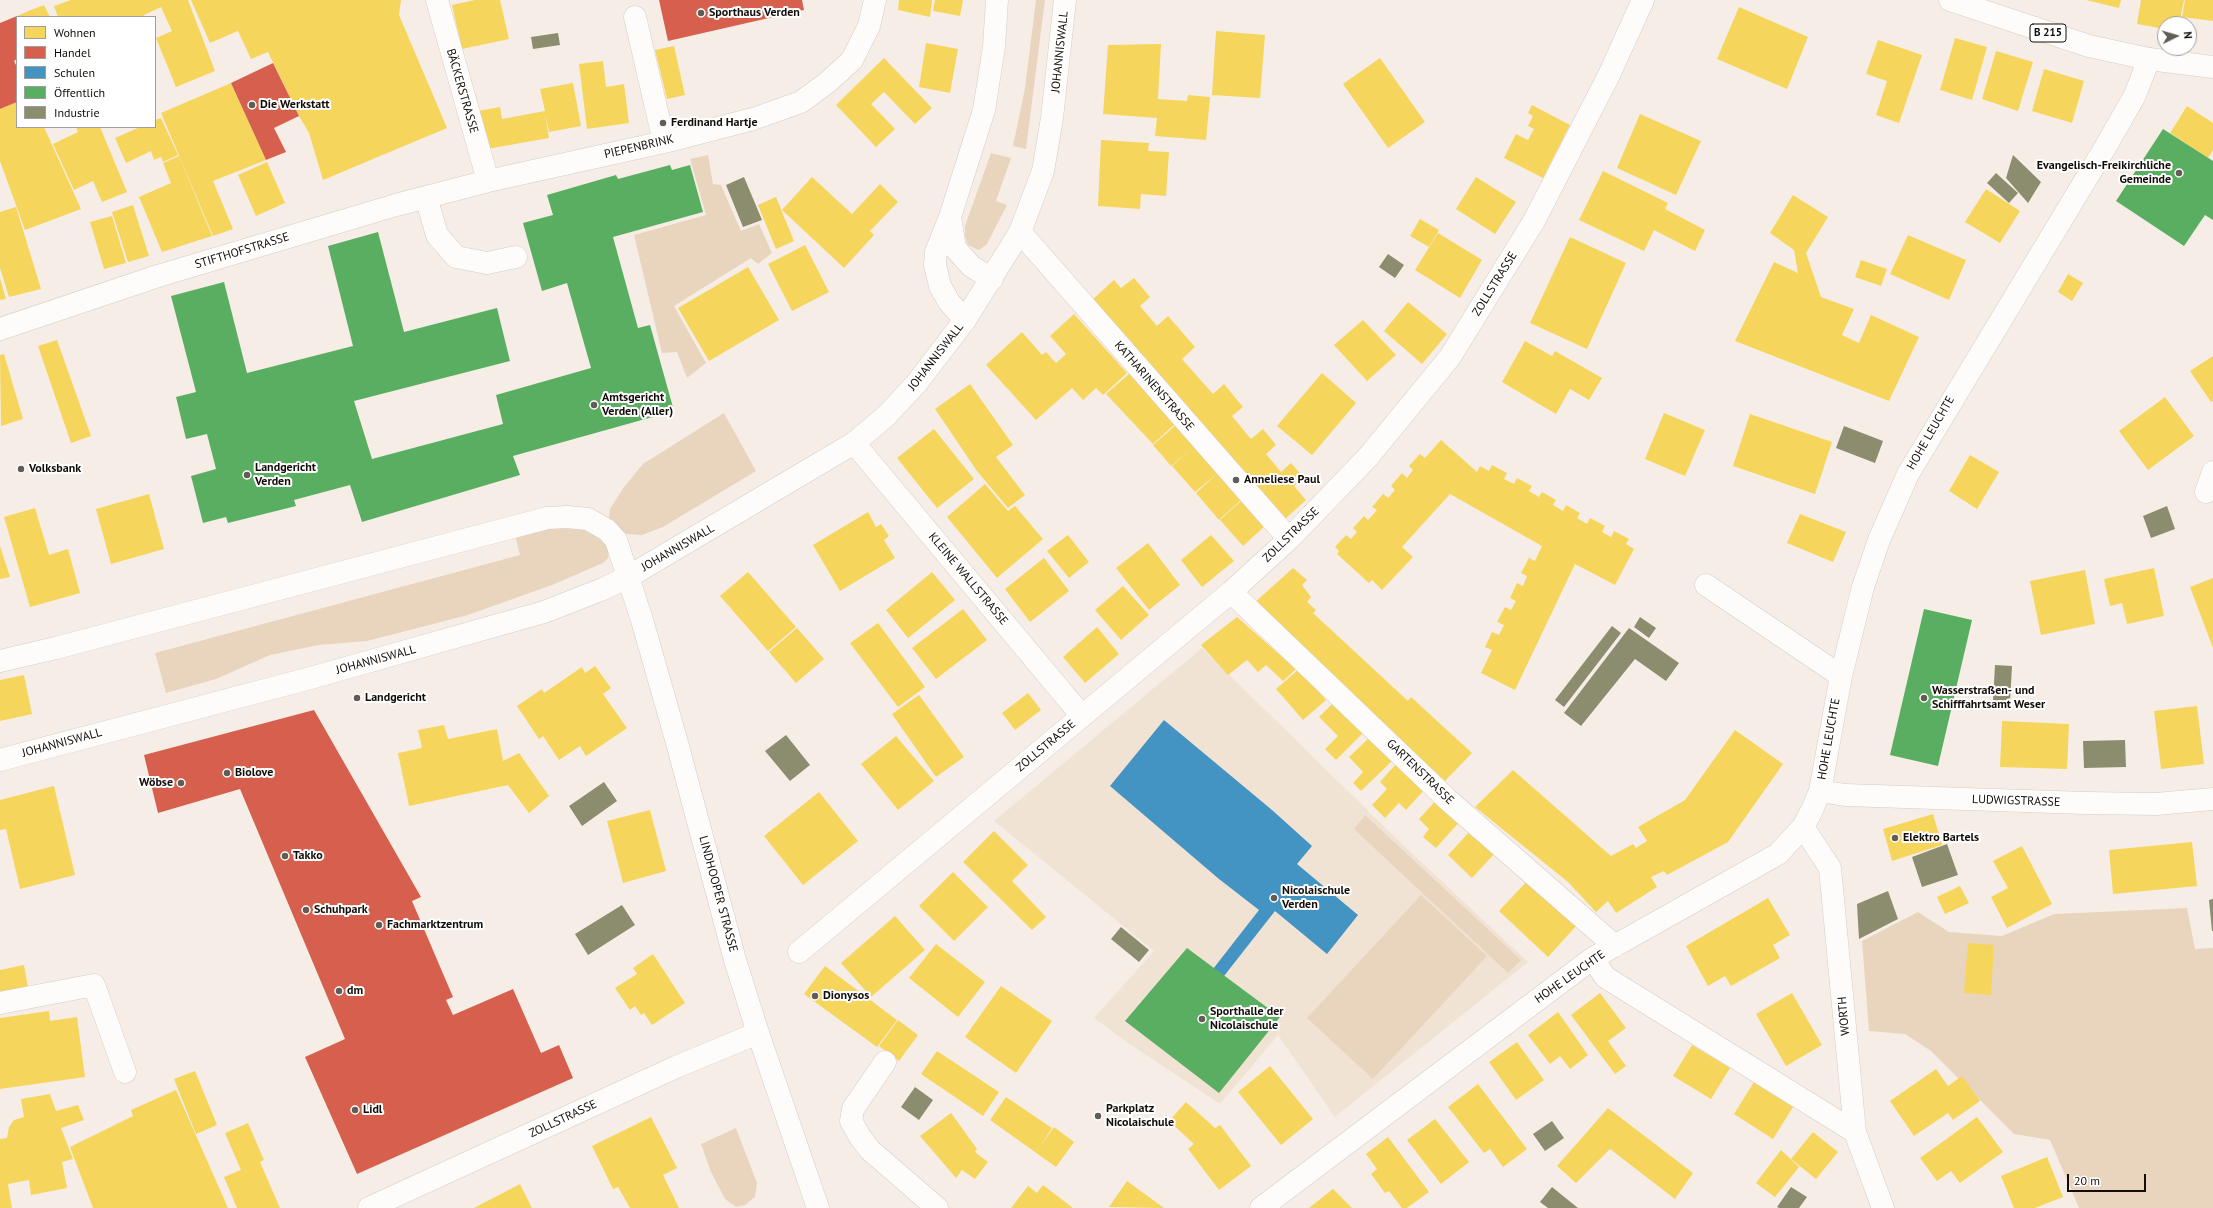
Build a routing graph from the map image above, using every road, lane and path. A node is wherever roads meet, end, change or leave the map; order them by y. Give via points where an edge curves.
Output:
1 (437, 0) edge
2 (875, 0) edge
3 (997, 0) edge
4 (1065, 0) edge
5 (1643, 0) edge
6 (1950, 0) edge
7 (635, 17) dead end
8 (2149, 59) junction
9 (2213, 67) edge
10 (664, 142) junction
11 (488, 181) junction
12 (426, 197) junction
13 (950, 217) junction
14 (1020, 232) junction
15 (516, 257) dead end
16 (992, 279) junction
17 (965, 320) junction
18 (0, 329) edge
19 (854, 443) junction
20 (1289, 539) junction
21 (628, 577) junction
22 (1706, 585) dead end
23 (1231, 592) junction
24 (0, 661) edge
25 (1841, 676) junction
26 (1082, 716) junction
27 (0, 760) edge
28 (1820, 791) junction
29 (2213, 799) edge
30 (1803, 827) junction
31 (1615, 946) junction
32 (799, 952) dead end
33 (1593, 958) junction
34 (0, 1003) edge
35 (758, 1033) junction
36 (885, 1062) dead end
37 (125, 1072) dead end
38 (1854, 1132) junction
39 (369, 1208) edge
40 (818, 1208) edge
41 (937, 1208) edge
42 (1261, 1208) edge
43 (1883, 1208) edge

1 - 11 street, BÄCKERSTRASSE
2 - 10 street, PIEPENBRINK via 869,26 852,60 801,102
3 - 13 street via 994,47 984,110
4 - 14 street, JOHANNISWALL via 1052,118 1043,171
5 - 20 street, ZOLLSTRASSE via 1609,76 1534,220 1450,357 1368,457
6 - 8 street, B 215 via 2089,46
7 - 10 street
8 - 9 street, B 215
8 - 25 street, HOHE LEUCHTE via 2135,95 2106,146 1908,474 1879,540 1863,587
10 - 11 street, PIEPENBRINK
11 - 12 street, STIFTHOFSTRASSE
12 - 15 street via 437,235 456,257 471,262 487,263
12 - 18 street, STIFTHOFSTRASSE via 158,276
13 - 16 street via 956,248 971,266
13 - 17 street via 936,252 935,265 940,286
14 - 16 street, JOHANNISWALL
14 - 20 street, KATHARINENSTRASSE
16 - 17 street, JOHANNISWALL
17 - 19 street, JOHANNISWALL via 916,384 885,417
19 - 21 street, JOHANNISWALL
19 - 26 street, KLEINE WALLSTRASSE
20 - 23 street, ZOLLSTRASSE
21 - 24 street, LINDHOOPER STRASSE via 616,540 607,530 588,519 547,518
21 - 27 street, JOHANNISWALL via 544,612
21 - 35 street, LINDHOOPER STRASSE via 735,960
22 - 25 street
23 - 26 street, ZOLLSTRASSE
23 - 31 street, GARTENSTRASSE via 1448,800
25 - 28 street, HOHE LEUCHTE
26 - 32 street, ZOLLSTRASSE
28 - 29 street, LUDWIGSTRASSE via 1845,795 2093,804 2156,804
28 - 30 street, HOHE LEUCHTE
30 - 31 street, HOHE LEUCHTE via 1778,854
30 - 38 street, WORTH via 1830,868
31 - 33 street, HOHE LEUCHTE
33 - 38 street via 1605,976
33 - 42 street, HOHE LEUCHTE
34 - 37 street via 94,985
35 - 39 street, ZOLLSTRASSE via 676,1066
35 - 40 street, LINDHOOPER STRASSE
36 - 41 street via 853,1109 851,1121 870,1150
38 - 43 street, WORTH

